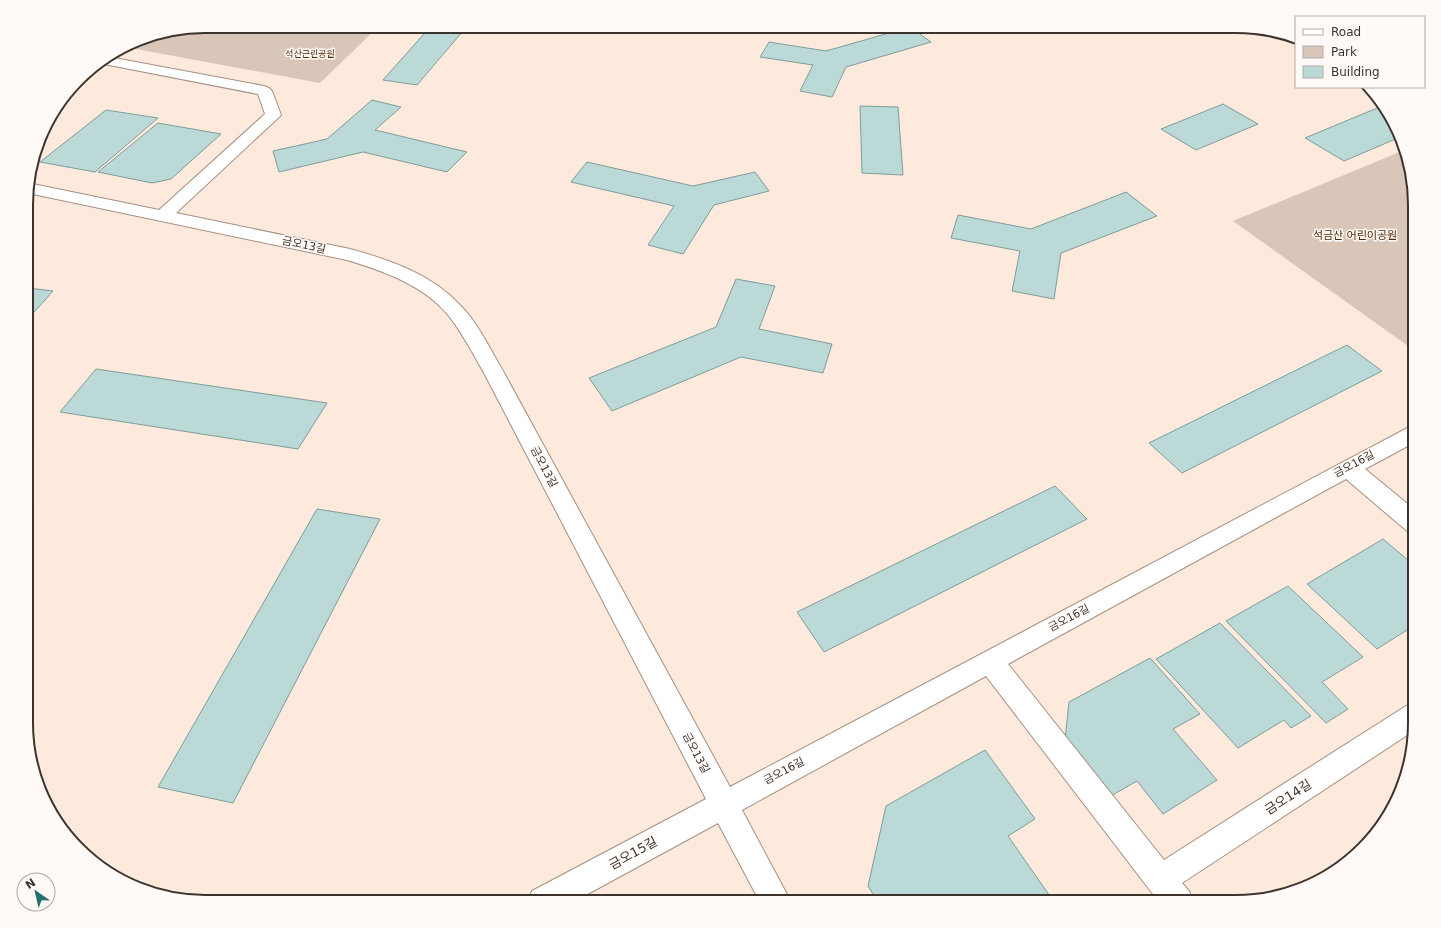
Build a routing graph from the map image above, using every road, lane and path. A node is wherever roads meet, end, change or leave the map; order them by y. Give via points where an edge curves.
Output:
1 (111, 61) edge
2 (33, 189) edge
3 (163, 216) junction
4 (1408, 436) edge
5 (1348, 468) junction
6 (1408, 518) edge
7 (990, 661) junction
8 (1408, 720) edge
9 (723, 804) junction
10 (1161, 879) junction
11 (557, 895) edge
12 (772, 895) edge
13 (1173, 895) edge

1 - 3 street via 264,91 273,115
2 - 3 street, 금오13길
3 - 9 street, 금오13길 via 350,255 387,266 420,281 445,300 465,322 493,371
4 - 5 street, 금오16길
5 - 6 street
5 - 7 street, 금오16길
7 - 9 street, 금오16길
7 - 10 street
8 - 10 street, 금오14길
9 - 11 street, 금오15길
9 - 12 street, 금오13길
10 - 13 street

